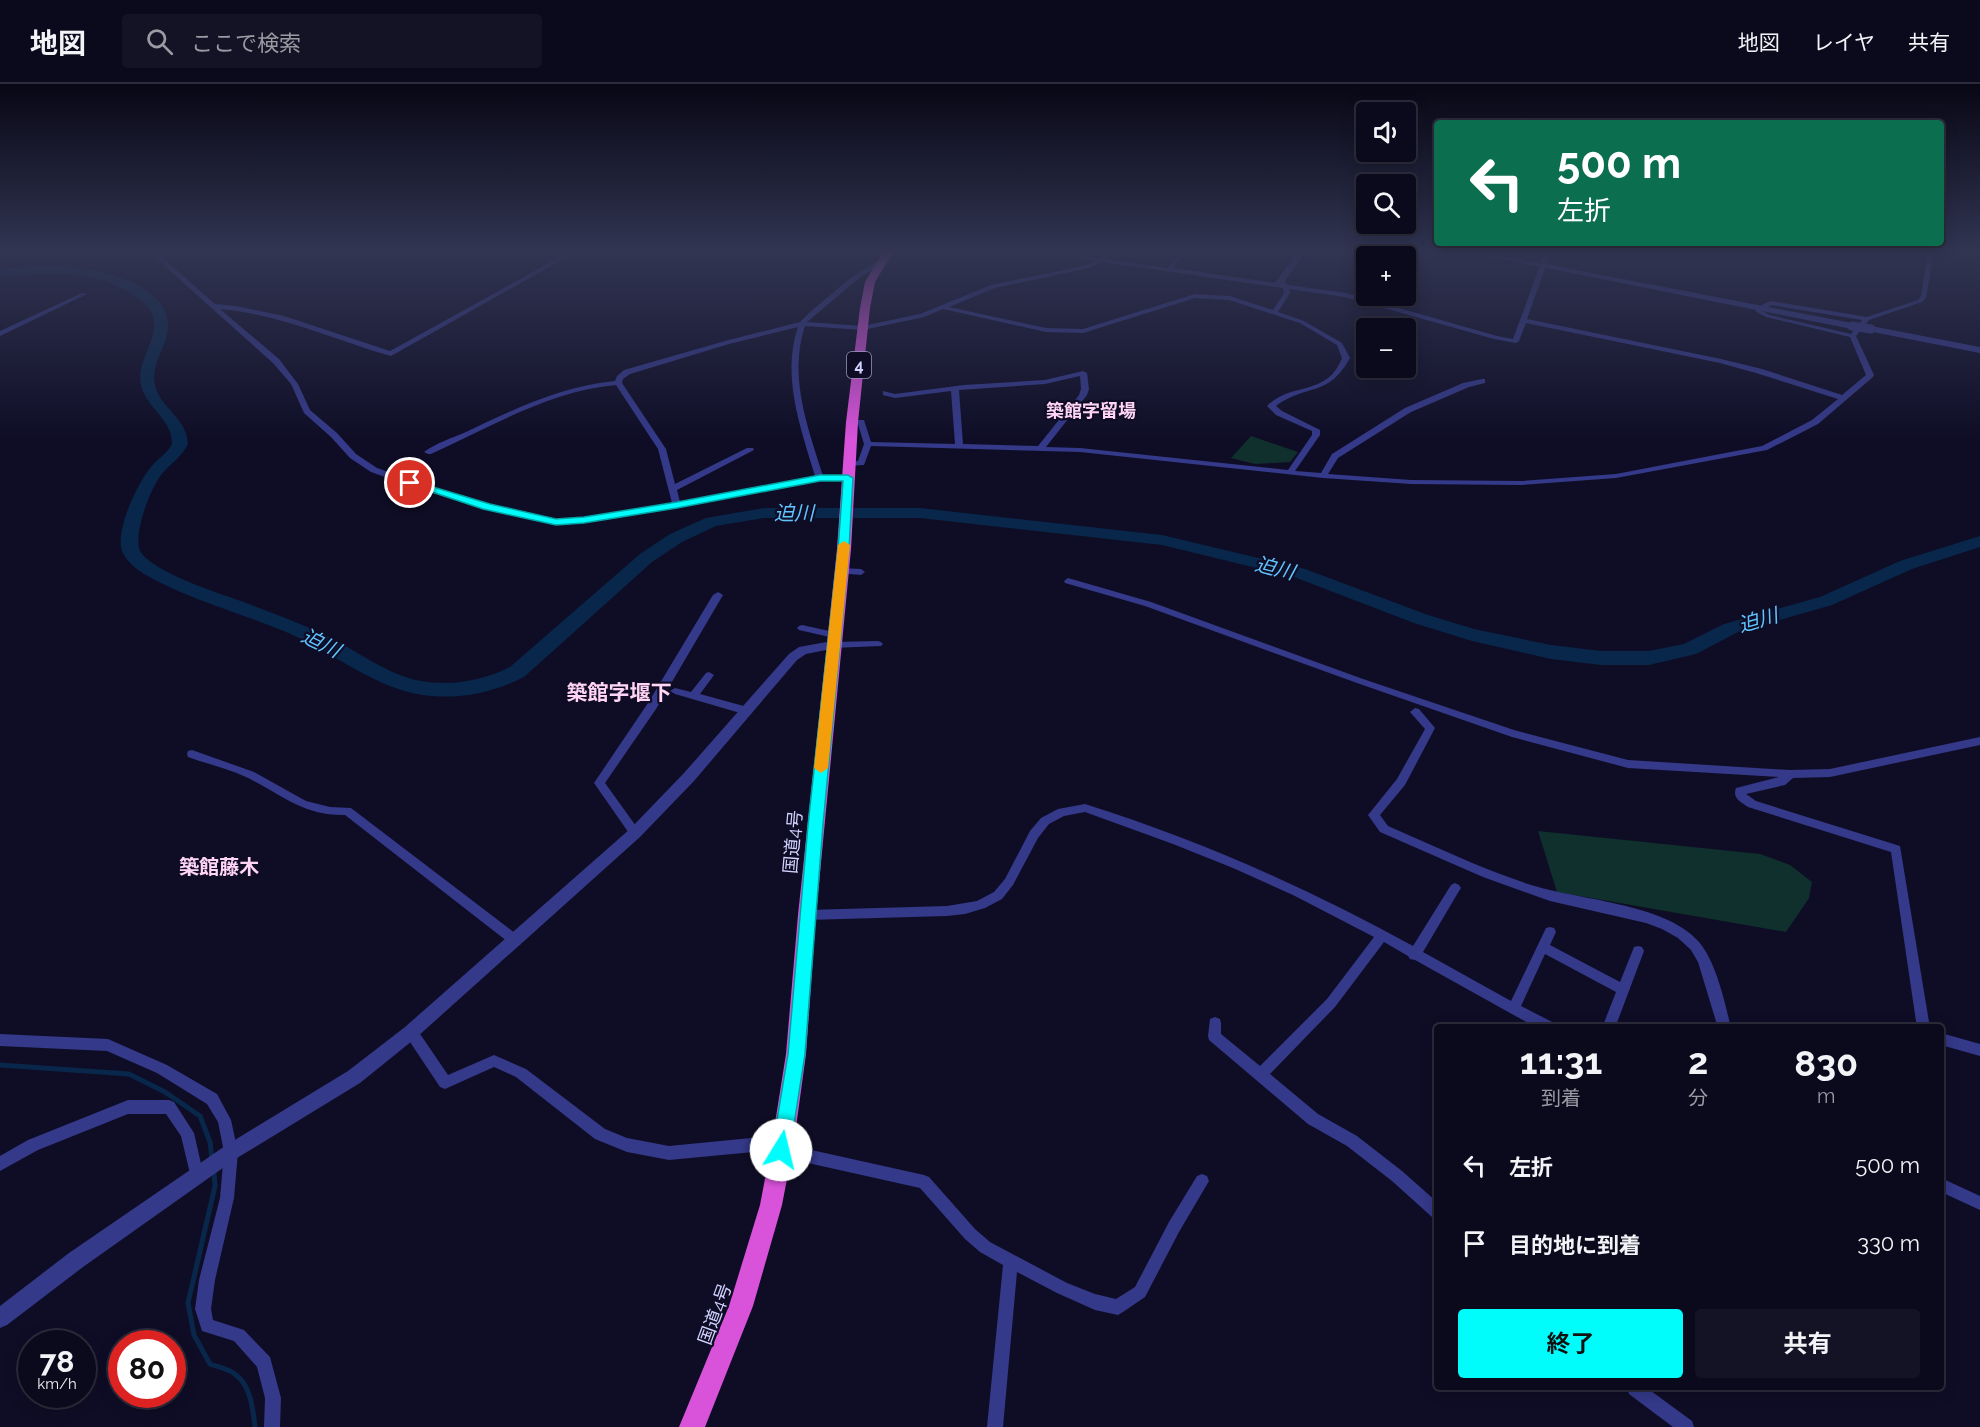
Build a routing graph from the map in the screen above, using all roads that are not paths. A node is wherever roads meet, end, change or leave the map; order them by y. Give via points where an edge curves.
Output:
1 (41, 315) edge
2 (224, 315) edge
3 (270, 315) edge
4 (461, 315) edge
5 (813, 315) edge
6 (865, 315) edge
7 (926, 315) edge
8 (975, 315) edge
9 (1135, 315) edge
10 (1279, 315) edge
11 (1419, 315) edge
12 (1527, 315) edge
13 (1787, 315) edge
14 (1841, 315) edge
15 (1880, 315) edge
16 (1867, 319) junction
17 (1525, 321) junction
18 (802, 324) junction
19 (863, 328) junction
20 (1852, 331) junction
21 (0, 334) edge
22 (1980, 350) edge
23 (1482, 381) dead end
24 (618, 383) junction
25 (955, 390) junction
26 (886, 393) dead end
27 (1843, 398) junction
28 (852, 422) junction
29 (868, 444) junction
30 (959, 447) junction
31 (1041, 448) junction
32 (750, 450) dead end
33 (428, 452) dead end
34 (849, 464) junction
35 (1290, 472) junction
36 (1323, 476) junction
37 (820, 478) junction
38 (848, 481) junction
39 (672, 489) junction
40 (677, 505) junction
41 (841, 571) junction
42 (861, 572) dead end
43 (1068, 580) dead end
44 (718, 595) dead end
45 (802, 628) dead end
46 (833, 640) junction
47 (878, 644) dead end
48 (709, 675) dead end
49 (675, 691) dead end
50 (693, 696) junction
51 (747, 711) junction
52 (1415, 712) dead end
53 (1980, 741) edge
54 (192, 754) dead end
55 (1790, 774) junction
56 (635, 833) junction
57 (1455, 888) dead end
58 (807, 915) junction
59 (1550, 932) dead end
60 (1382, 935) junction
61 (516, 941) junction
62 (1543, 947) junction
63 (1638, 951) dead end
64 (1414, 955) junction
65 (1621, 990) junction
66 (1513, 1009) junction
67 (1215, 1023) dead end
68 (1543, 1024) edge
69 (1609, 1024) edge
70 (1724, 1024) edge
71 (1923, 1024) edge
72 (411, 1032) junction
73 (1944, 1039) edge
74 (0, 1040) edge
75 (1980, 1050) edge
76 (1261, 1074) junction
77 (782, 1146) junction
78 (226, 1156) junction
79 (0, 1164) edge
80 (200, 1175) junction
81 (1202, 1181) dead end
82 (1944, 1186) edge
83 (1980, 1203) edge
84 (1434, 1209) edge
85 (1011, 1260) junction
86 (0, 1318) edge
87 (1638, 1390) edge
88 (272, 1427) edge
89 (692, 1427) edge
90 (995, 1427) edge
91 (1686, 1427) edge

1 - 21 street
2 - 40 street via 276,361 308,411 353,456 374,470 487,506 556,522
3 - 4 street via 391,354
5 - 18 street
6 - 19 highway, 国道4号 / 4
7 - 19 street
8 - 9 street via 1063,331 1083,331
10 - 35 street via 1302,322 1340,344 1346,358 1340,374 1323,386 1298,390 1271,406 1316,430
11 - 17 street via 1516,341
12 - 17 street
13 - 20 street
14 - 16 street
15 - 16 street
16 - 20 street
17 - 27 street via 1721,361
18 - 19 street
18 - 24 street via 627,372
18 - 37 street via 795,378 800,414
19 - 28 highway, 国道4号 / 4
20 - 22 street, bridge via 1871,329
20 - 27 street via 1870,375
23 - 36 street via 1407,410 1335,456
24 - 33 street via 573,390
24 - 39 street via 662,449
25 - 26 street via 895,396
25 - 30 street
25 - 31 street via 1045,382 1083,373 1083,395
27 - 36 street via 1815,422 1764,448 1616,476 1510,483
28 - 29 street via 861,422
28 - 34 highway, 国道4号 / 4
29 - 30 street
29 - 34 street via 861,463
30 - 31 street
31 - 35 street
32 - 39 street
34 - 38 highway, 国道4号 / 4
35 - 36 street
37 - 38 street
37 - 40 street
38 - 41 highway, 国道4号 / 4
39 - 40 street
41 - 42 street
41 - 46 highway, 国道4号 / 4
43 - 55 street via 1148,604 1455,714 1572,750 1628,764
44 - 56 street via 652,706 599,783
45 - 46 street
46 - 47 street
46 - 51 street via 798,653
46 - 58 highway, 国道4号 / 4
48 - 50 street
49 - 50 street
50 - 51 street
51 - 56 street
52 - 70 street via 1430,728 1401,782 1374,815 1384,829 1550,897 1646,918 1678,931 1696,946
53 - 55 street via 1830,773
54 - 61 street via 238,768 313,809 329,813 347,811
55 - 71 street via 1781,782 1740,791 1741,797 1752,804 1896,849
56 - 61 street
57 - 64 street
58 - 60 street via 958,910 983,905 1011,879 1044,820 1063,810 1085,808 1227,862 1326,905
58 - 77 highway, 国道4号 / 4 via 796,1054
59 - 62 street
60 - 64 street
60 - 76 street via 1331,1003
61 - 72 street
62 - 65 street
62 - 66 street
63 - 65 street
64 - 66 street
65 - 69 street
66 - 68 street
67 - 76 street via 1214,1036
72 - 77 street via 445,1083 494,1061 521,1073 600,1134 627,1145 669,1153
72 - 78 street via 354,1077
73 - 75 street
74 - 78 street via 108,1045 162,1068 212,1099 224,1120
76 - 84 street via 1312,1119 1352,1141
77 - 85 street via 924,1182 970,1234
77 - 89 highway, 国道4号 / 4 via 771,1205 745,1296
78 - 80 street
78 - 88 street via 227,1198 203,1309 207,1326 239,1335 264,1363 273,1398
79 - 80 street via 33,1145 128,1107 169,1107 186,1133
80 - 86 street
81 - 85 street via 1140,1292 1118,1307 1062,1288
82 - 83 street
85 - 90 street
87 - 91 street

